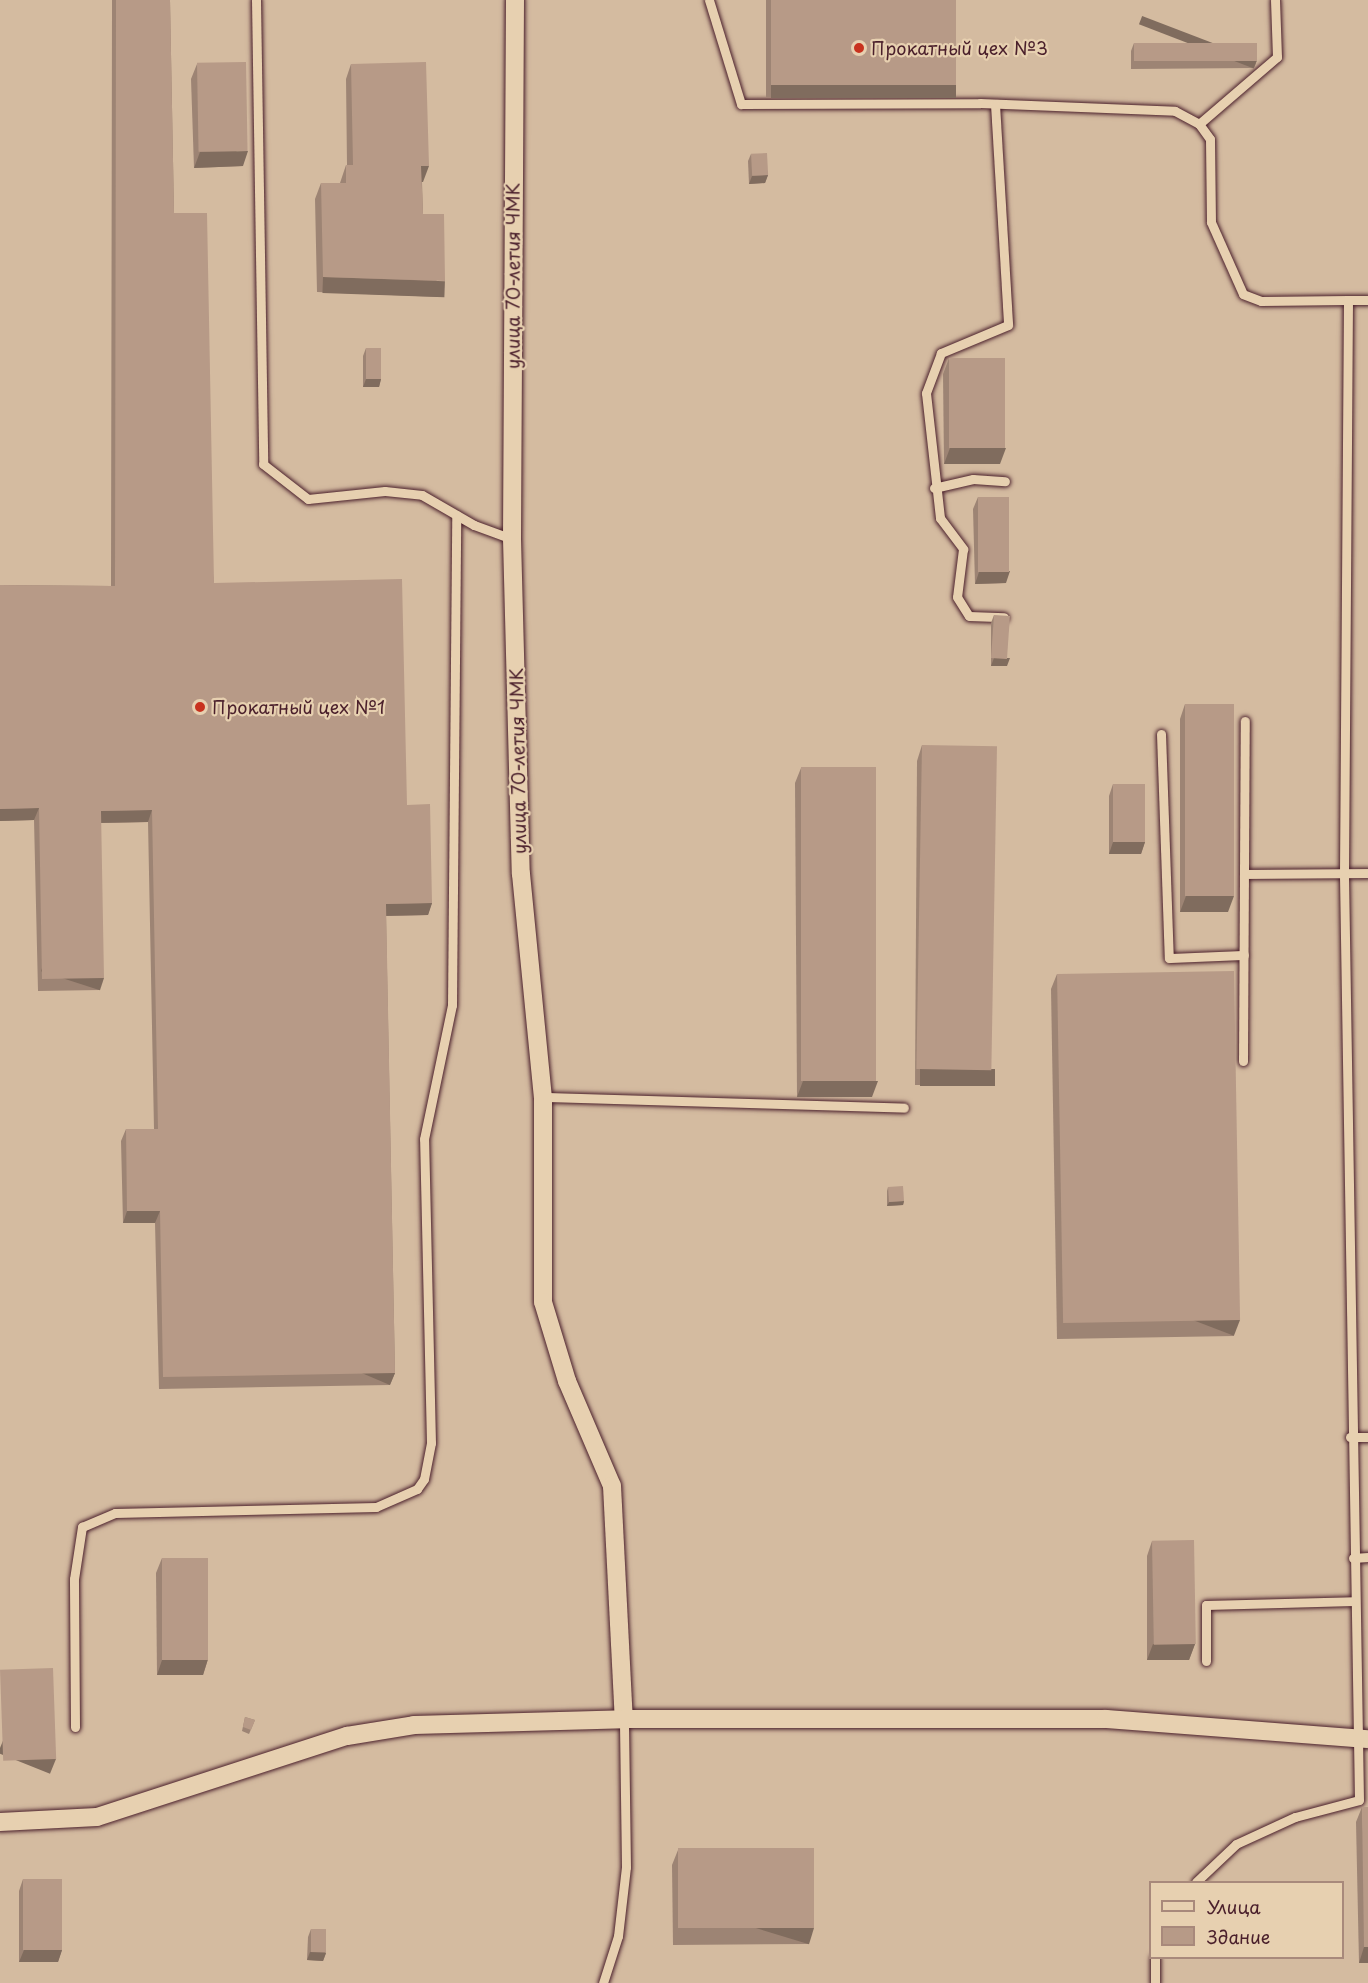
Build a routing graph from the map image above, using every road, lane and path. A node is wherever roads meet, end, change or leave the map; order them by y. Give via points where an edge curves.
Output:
1 (256, 0) edge
2 (515, 0) edge
3 (709, 0) edge
4 (1275, 0) edge
5 (995, 104) junction
6 (1199, 124) junction
7 (1348, 300) junction
8 (1368, 300) edge
9 (1005, 481) dead end
10 (934, 489) junction
11 (456, 515) junction
12 (512, 538) junction
13 (1006, 617) edge
14 (1245, 721) dead end
15 (1161, 734) dead end
16 (1344, 873) junction
17 (1368, 873) edge
18 (1245, 874) junction
19 (1244, 955) junction
20 (1243, 1061) dead end
21 (543, 1097) junction
22 (904, 1108) dead end
23 (1350, 1437) junction
24 (1368, 1437) edge
25 (1368, 1557) edge
26 (1353, 1558) junction
27 (1354, 1601) junction
28 (1206, 1661) dead end
29 (624, 1719) junction
30 (75, 1727) dead end
31 (1362, 1739) edge
32 (0, 1822) edge
33 (1197, 1881) edge
34 (1155, 1959) edge
35 (603, 1983) edge
36 (1155, 1983) edge

1 - 11 lane via 263,464 308,499 385,491 422,495
2 - 12 street, улица 70-летия ЧМК
3 - 5 lane via 741,104
4 - 6 lane via 1277,57
5 - 6 lane via 1175,111
5 - 10 lane via 1008,326 941,353 926,393
6 - 7 lane via 1210,139 1211,222 1243,294 1261,301
7 - 8 lane
7 - 16 lane
9 - 10 lane via 973,479
10 - 13 lane via 940,518 963,549 957,597 969,616
11 - 12 lane
11 - 30 lane via 452,1005 424,1138 431,1443 424,1479 417,1489 376,1507 115,1513 82,1527 74,1579
12 - 21 street, улица 70-летия ЧМК via 521,873
14 - 18 lane
15 - 19 lane via 1169,958
16 - 17 lane
16 - 18 lane
16 - 23 lane
18 - 19 lane
19 - 20 lane
21 - 22 lane
21 - 29 street, улица 70-летия ЧМК via 543,1302 567,1381 612,1486
23 - 24 lane
23 - 26 lane
25 - 26 lane
26 - 27 lane
27 - 28 lane via 1206,1605
27 - 31 lane
29 - 31 street via 1106,1719
29 - 32 street via 403,1727 347,1736 97,1817
29 - 35 lane via 627,1867 618,1936
31 - 33 lane via 1359,1800 1295,1816 1236,1844
34 - 36 lane

